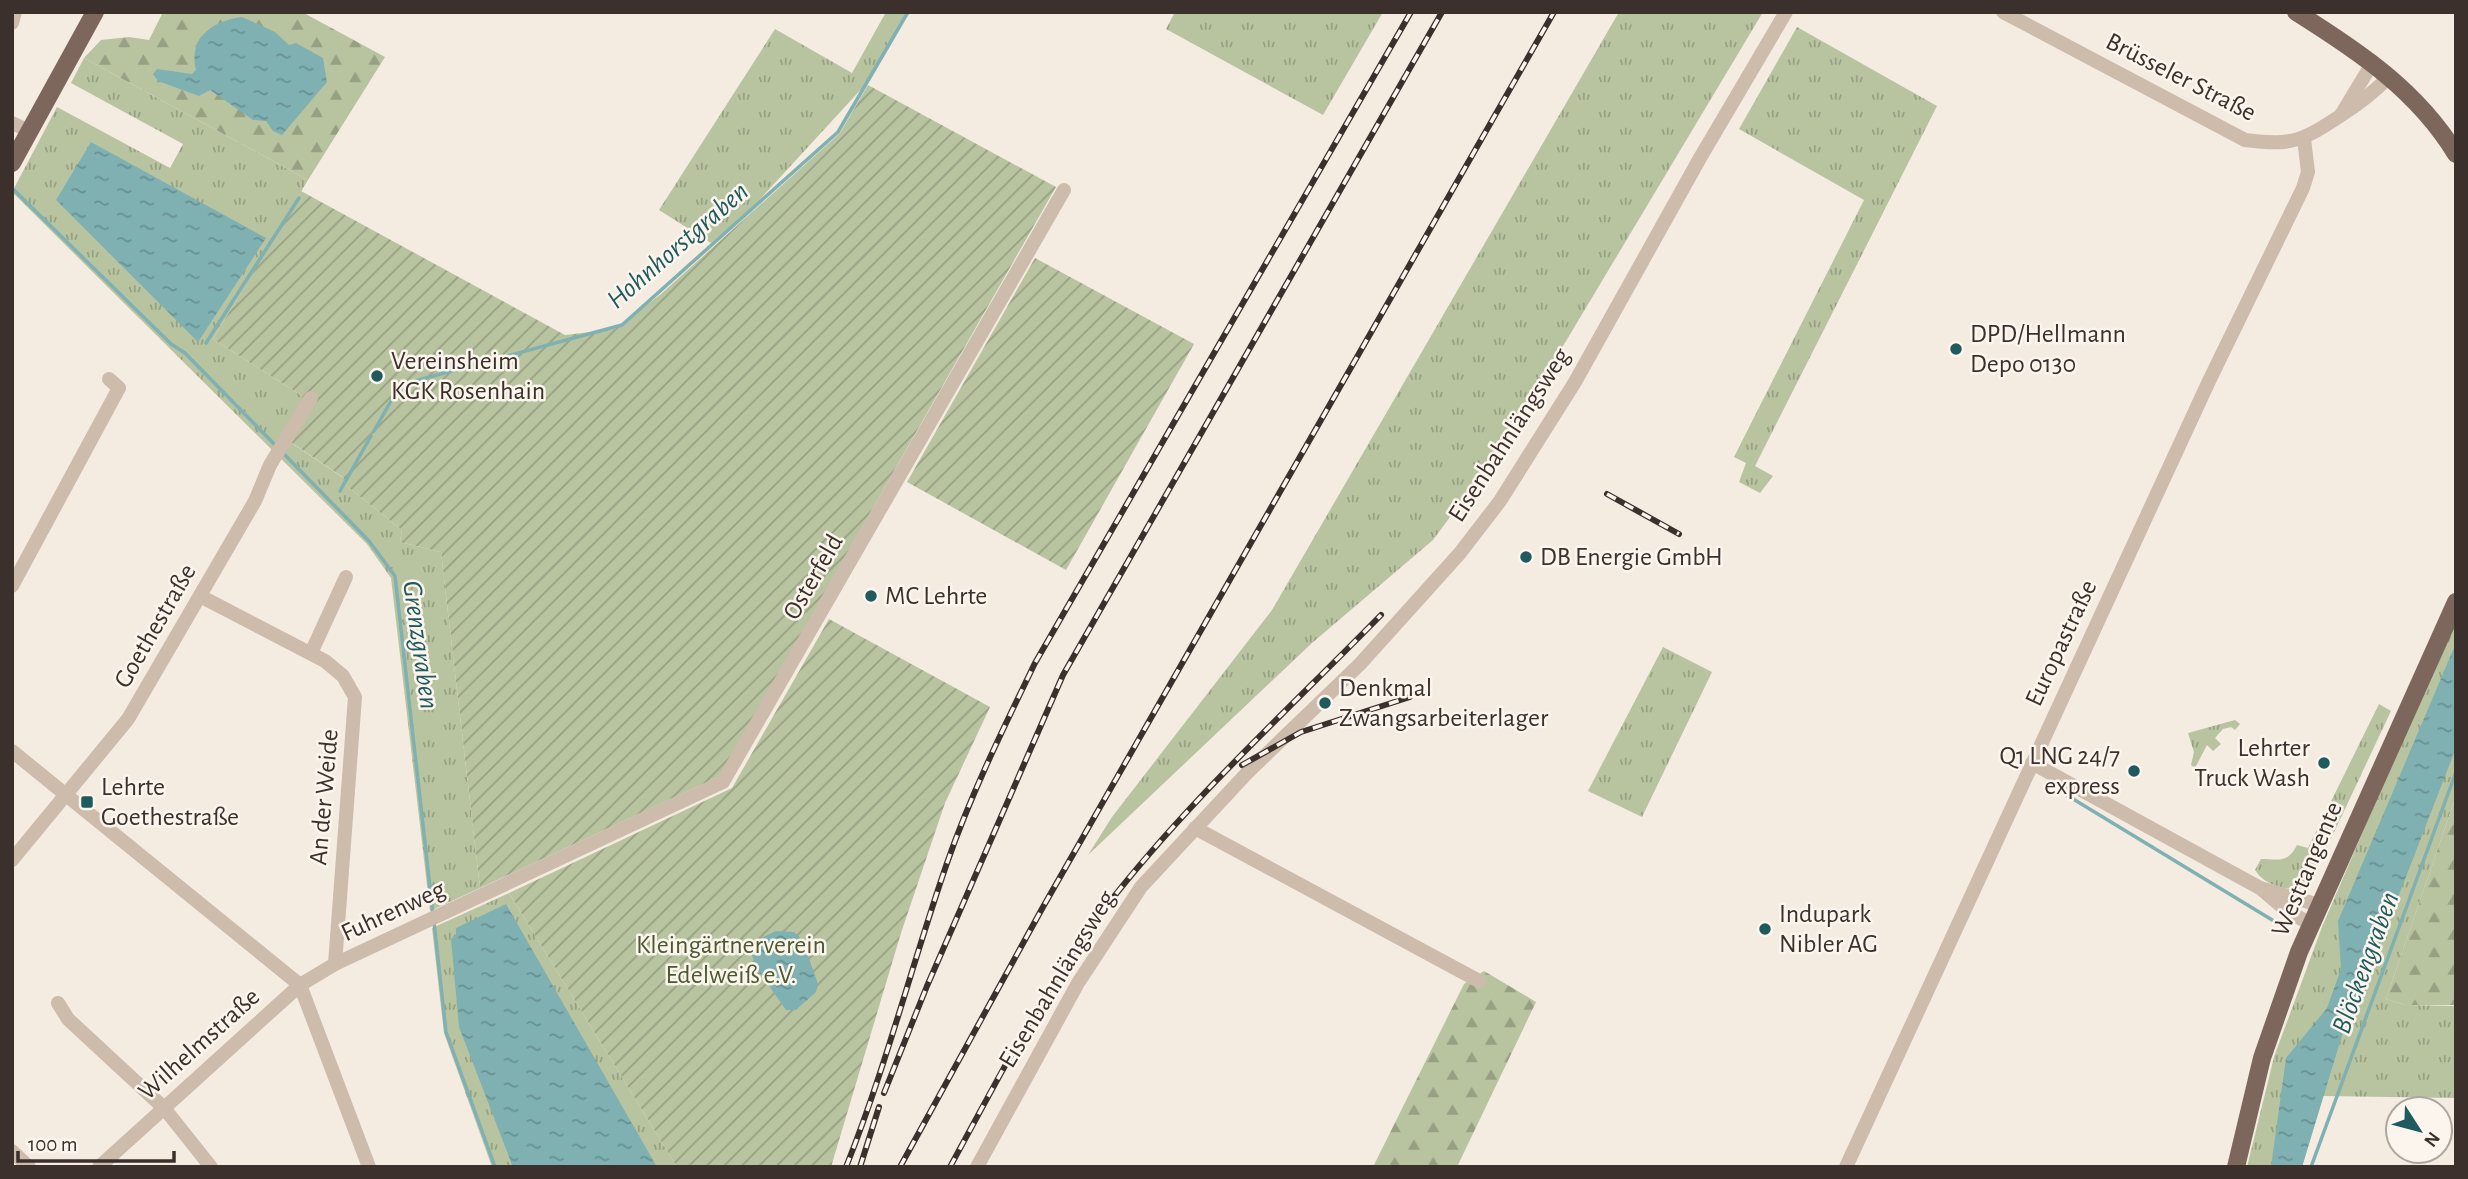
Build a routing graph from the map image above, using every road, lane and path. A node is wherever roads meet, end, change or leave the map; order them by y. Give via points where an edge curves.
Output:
1 (15, 12) edge
2 (95, 12) edge
3 (1786, 12) edge
4 (2003, 12) edge
5 (2296, 12) edge
6 (12, 23) edge
7 (2373, 62) junction
8 (2390, 76) junction
9 (2340, 116) junction
10 (12, 123) edge
11 (29, 131) junction
12 (2304, 139) junction
13 (2456, 154) edge
14 (12, 163) edge
15 (1064, 190) dead end
16 (109, 379) dead end
17 (311, 397) dead end
18 (346, 577) dead end
19 (12, 586) edge
20 (200, 596) junction
21 (2456, 602) edge
22 (311, 653) junction
23 (12, 751) edge
24 (2032, 763) junction
25 (68, 794) junction
26 (1195, 828) junction
27 (12, 860) edge
28 (508, 884) joint
29 (2260, 888) junction
30 (2319, 905) junction
31 (2311, 924) junction
32 (335, 964) junction
33 (1479, 981) dead end
34 (300, 985) junction
35 (58, 1003) dead end
36 (164, 1108) junction
37 (12, 1151) edge
38 (29, 1167) edge
39 (99, 1167) edge
40 (211, 1167) edge
41 (369, 1167) edge
42 (977, 1167) edge
43 (1846, 1167) edge
44 (2236, 1167) edge

1 - 6 street
2 - 11 main road
3 - 26 street, Eisenbahnlängsweg via 1575,382 1500,500 1460,553 1360,664
4 - 12 street, Brüsseler Straße via 2225,132 2268,143
5 - 7 main road
7 - 8 main road
7 - 9 street, Brüsseler Straße
8 - 9 street, Brüsseler Straße
8 - 13 main road via 2427,114
9 - 12 street, Brüsseler Straße
10 - 11 street
11 - 14 main road
12 - 24 street, Europastraße via 2308,172 2303,188
15 - 28 street, Osterfeld via 723,782
16 - 19 street via 119,388
17 - 20 street, Goethestraße
18 - 22 street
20 - 22 street, An der Weide
20 - 25 street, Goethestraße via 128,719
21 - 30 main road, Westtangente
22 - 32 street, An der Weide via 343,676 355,697
23 - 25 street
24 - 29 street
24 - 43 street, Europastraße
25 - 27 street, Goethestraße
25 - 34 street
26 - 33 street
26 - 42 street, Eisenbahnlängsweg via 1120,917 1040,1049
28 - 32 street, Fuhrenweg
29 - 30 street
29 - 31 street
30 - 31 main road, Westtangente
31 - 44 main road, Westtangente via 2266,1043
32 - 34 street, Fuhrenweg
34 - 36 street, Wilhelmstraße
34 - 41 street
35 - 36 street via 68,1019
36 - 39 street, Wilhelmstraße
36 - 40 street
37 - 38 street

